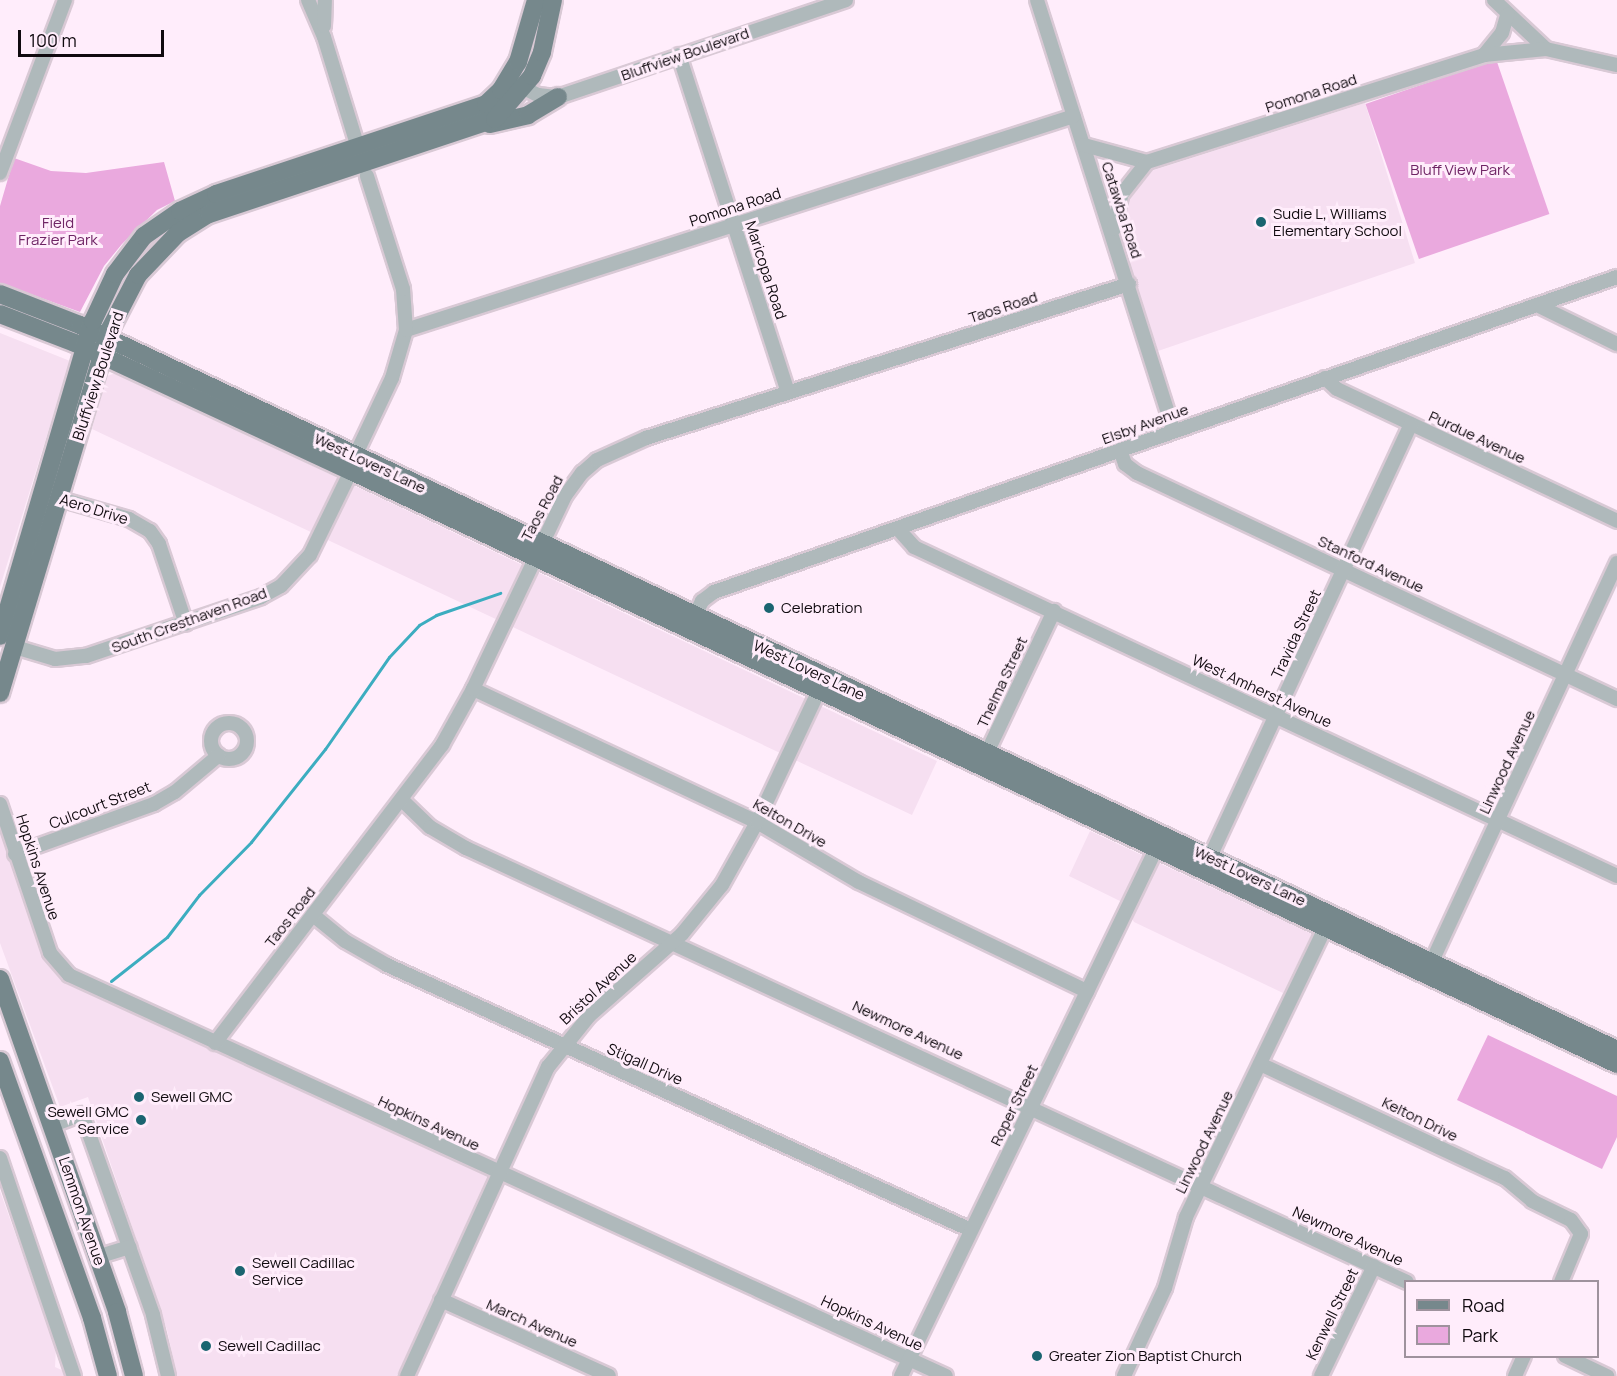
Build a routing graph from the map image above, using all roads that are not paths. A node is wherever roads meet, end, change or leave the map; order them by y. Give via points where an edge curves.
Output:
1 (65, 0) edge
2 (309, 0) edge
3 (325, 0) edge
4 (536, 0) edge
5 (554, 0) edge
6 (846, 0) edge
7 (1037, 0) edge
8 (1494, 0) edge
9 (1508, 15) junction
10 (324, 38) junction
11 (1546, 49) junction
12 (1484, 54) junction
13 (679, 55) junction
14 (1617, 65) edge
15 (516, 84) junction
16 (558, 97) junction
17 (1074, 116) junction
18 (485, 124) junction
19 (1084, 146) junction
20 (363, 162) junction
21 (1147, 162) junction
22 (0, 173) edge
23 (734, 225) junction
24 (1115, 243) junction
25 (1617, 277) edge
26 (1129, 284) junction
27 (0, 294) edge
28 (1536, 305) junction
29 (0, 314) edge
30 (406, 330) junction
31 (87, 339) junction
32 (1617, 344) edge
33 (105, 348) junction
34 (1325, 378) junction
35 (788, 392) junction
36 (1411, 424) junction
37 (1174, 430) junction
38 (1120, 450) junction
39 (353, 464) junction
40 (42, 493) junction
41 (60, 499) junction
42 (1617, 521) edge
43 (898, 529) junction
44 (538, 550) junction
45 (1617, 563) edge
46 (1345, 570) junction
47 (1054, 611) junction
48 (691, 622) junction
49 (186, 624) junction
50 (0, 636) edge
51 (8, 645) edge
52 (1565, 674) junction
53 (822, 684) junction
54 (473, 689) junction
55 (0, 693) edge
56 (1617, 699) edge
57 (1276, 716) junction
58 (219, 755) dead end
59 (984, 760) junction
60 (402, 800) junction
61 (0, 804) edge
62 (1498, 820) junction
63 (757, 822) junction
64 (1159, 842) junction
65 (15, 854) junction
66 (1207, 864) junction
67 (1617, 876) edge
68 (313, 915) junction
69 (1329, 922) junction
70 (674, 941) junction
71 (1429, 968) junction
72 (0, 980) edge
73 (1087, 991) junction
74 (4, 995) edge
75 (1503, 1003) junction
76 (215, 1043) junction
77 (563, 1045) junction
78 (1617, 1050) edge
79 (0, 1061) edge
80 (1260, 1064) junction
81 (1617, 1064) edge
82 (1032, 1106) junction
83 (52, 1125) junction
84 (27, 1135) junction
85 (0, 1158) edge
86 (499, 1173) junction
87 (1201, 1185) junction
88 (971, 1230) junction
89 (129, 1247) junction
90 (97, 1257) junction
91 (1374, 1266) junction
92 (1405, 1280) edge
93 (1561, 1280) edge
94 (441, 1300) junction
95 (1523, 1358) edge
96 (1569, 1358) edge
97 (910, 1359) junction
98 (74, 1376) edge
99 (108, 1376) edge
100 (134, 1376) edge
101 (168, 1376) edge
102 (407, 1376) edge
103 (609, 1376) edge
104 (901, 1376) edge
105 (946, 1376) edge
106 (1124, 1376) edge
107 (1321, 1376) edge
108 (1515, 1376) edge
109 (1607, 1376) edge

1 - 22 street
2 - 10 street
3 - 10 street
4 - 15 main road
5 - 15 main road via 542,52
6 - 13 street, Bluffview Boulevard
7 - 17 street, Catawba Road
8 - 9 street
9 - 11 street
9 - 12 street via 1502,33
10 - 20 street
11 - 12 street, Pomona Road
11 - 14 street
12 - 21 street, Pomona Road
13 - 16 street, Bluffview Boulevard
13 - 23 street, Maricopa Road
15 - 16 street via 548,98
15 - 18 main road, Bluffview Boulevard
15 - 20 main road, Bluffview Boulevard via 486,104
16 - 18 main road via 528,115
17 - 19 street, Catawba Road
17 - 23 street, Pomona Road
18 - 20 main road, Bluffview Boulevard
19 - 21 street
19 - 24 street, Catawba Road
20 - 30 street via 403,289
20 - 31 main road, Bluffview Boulevard via 216,195 162,222 144,236 115,274
20 - 33 main road, Bluffview Boulevard via 209,214 178,233 138,276 122,300
21 - 24 street via 1132,178 1116,207
23 - 30 street, Pomona Road
23 - 35 street, Maricopa Road
24 - 26 street, Catawba Road
25 - 28 street, Elsby Avenue
26 - 35 street, Taos Road
26 - 37 street, Catawba Road
27 - 31 main road, West Lovers Lane
28 - 32 street
28 - 34 street, Elsby Avenue
29 - 31 main road, West Lovers Lane
30 - 39 street, South Cresthaven Road via 392,378
31 - 33 main road, West Lovers Lane
31 - 40 main road, Bluffview Boulevard
33 - 39 main road, West Lovers Lane
33 - 41 main road, Bluffview Boulevard
34 - 36 street, Purdue Avenue via 1336,389
34 - 37 street, Elsby Avenue
35 - 44 street, Taos Road via 646,438 597,460 573,482
36 - 42 street, Purdue Avenue
36 - 46 street, Travida Street
37 - 38 street, Elsby Avenue
38 - 43 street, Elsby Avenue
38 - 46 street, Stanford Avenue via 1125,464 1137,473
39 - 44 main road, West Lovers Lane
39 - 49 street, South Cresthaven Road via 320,539 297,572 261,597
40 - 41 main road, Aero Drive
40 - 50 main road, Bluffview Boulevard
41 - 49 street, Aero Drive via 129,519 150,531 159,544
41 - 51 main road, Bluffview Boulevard
43 - 47 street, West Amherst Avenue via 914,547
43 - 48 street, Elsby Avenue via 714,592 702,601
44 - 48 main road, West Lovers Lane
44 - 54 street, Taos Road
45 - 52 street, Linwood Avenue
46 - 52 street, Stanford Avenue
46 - 57 street, Travida Street
47 - 57 street, West Amherst Avenue
47 - 59 street, Thelma Street
48 - 53 main road, West Lovers Lane
49 - 51 street, South Cresthaven Road via 70,659 55,659
51 - 55 main road, Bluffview Boulevard
52 - 56 street, Stanford Avenue
52 - 62 street, Linwood Avenue
53 - 59 main road, West Lovers Lane
53 - 63 street, Bristol Avenue
54 - 60 street, Taos Road via 442,745
54 - 63 street, Kelton Drive
57 - 62 street, West Amherst Avenue
57 - 66 street, Travida Street
58 - 65 street, Culcourt Street via 175,792 154,804
59 - 64 main road, West Lovers Lane
60 - 68 street, Taos Road
60 - 70 street, Newmore Avenue via 430,827 466,848
61 - 65 street, Hopkins Avenue
62 - 67 street, West Amherst Avenue
62 - 71 street, Linwood Avenue
63 - 70 street, Bristol Avenue via 722,885
63 - 73 street, Kelton Drive via 859,882
64 - 66 main road, West Lovers Lane
64 - 73 street, Roper Street
65 - 76 street, Hopkins Avenue via 50,953 60,969
66 - 69 main road, West Lovers Lane
68 - 76 street, Taos Road
68 - 77 street, Stigall Drive via 379,961
69 - 71 main road, West Lovers Lane
69 - 80 street, Linwood Avenue
70 - 77 street, Bristol Avenue via 589,1016
70 - 82 street, Newmore Avenue
71 - 75 main road, West Lovers Lane
72 - 74 main road, Lemmon Avenue
73 - 82 street, Roper Street
74 - 83 main road, Lemmon Avenue
75 - 78 main road, West Lovers Lane
75 - 81 main road, West Lovers Lane
76 - 86 street, Hopkins Avenue
77 - 86 street, Bristol Avenue via 535,1092
77 - 88 street, Stigall Drive
79 - 84 main road, Lemmon Avenue
80 - 87 street, Linwood Avenue
80 - 93 street, Kelton Drive via 1505,1179 1532,1201 1576,1224 1581,1234
82 - 87 street, Newmore Avenue
82 - 88 street, Roper Street
83 - 84 main road
83 - 89 street via 82,1114
83 - 90 main road, Lemmon Avenue
84 - 99 main road, Lemmon Avenue via 92,1318
85 - 98 street
86 - 94 street, Bristol Avenue
86 - 97 street, Hopkins Avenue
87 - 91 street, Newmore Avenue
87 - 106 street, Linwood Avenue via 1181,1231 1165,1288
88 - 97 street, Roper Street
89 - 90 street
89 - 101 street
90 - 100 main road, Lemmon Avenue
91 - 92 street, Newmore Avenue
91 - 107 street, Kenwell Street
94 - 102 street, Bristol Avenue
94 - 103 street, March Avenue
95 - 108 street
96 - 109 street
97 - 104 street, Roper Street
97 - 105 street, Hopkins Avenue

